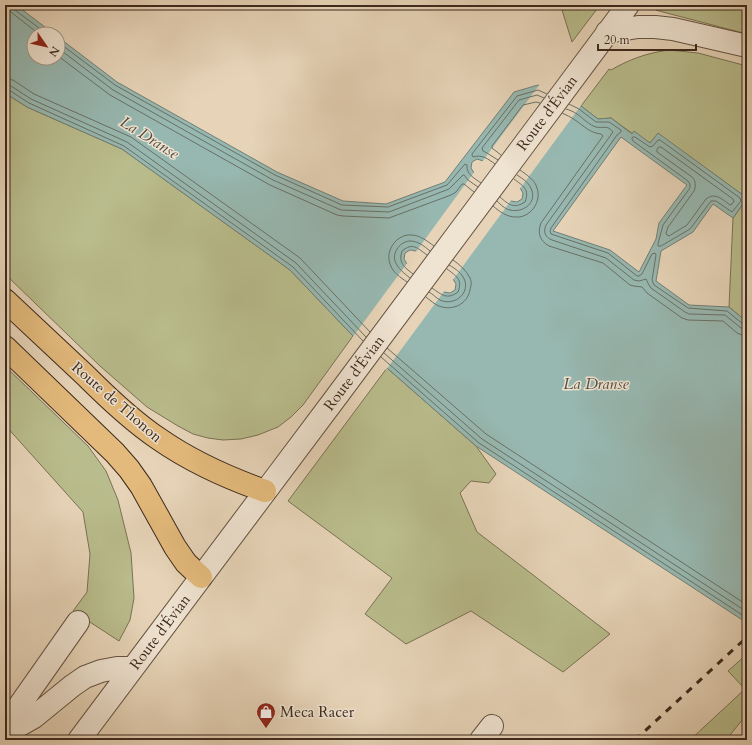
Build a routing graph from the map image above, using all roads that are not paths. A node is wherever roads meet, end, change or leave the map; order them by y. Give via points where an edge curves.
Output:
1 (628, 5) edge
2 (607, 32) junction
3 (747, 46) edge
4 (5, 300) edge
5 (5, 347) edge
6 (265, 492) junction
7 (201, 577) junction
8 (78, 622) dead end
9 (133, 668) junction
10 (5, 727) edge
11 (87, 737) edge

1 - 2 street, Route d'Évian
2 - 3 street via 655,27
2 - 6 street, Route d'Évian
4 - 6 main road, Route de Thonon via 112,402 158,439 210,469
5 - 7 main road via 129,469 175,548 186,564
6 - 7 street, Route d'Évian
7 - 9 street, Route d'Évian
8 - 10 street
9 - 10 street via 116,668 85,677 34,717 20,725
9 - 11 street, Route d'Évian

